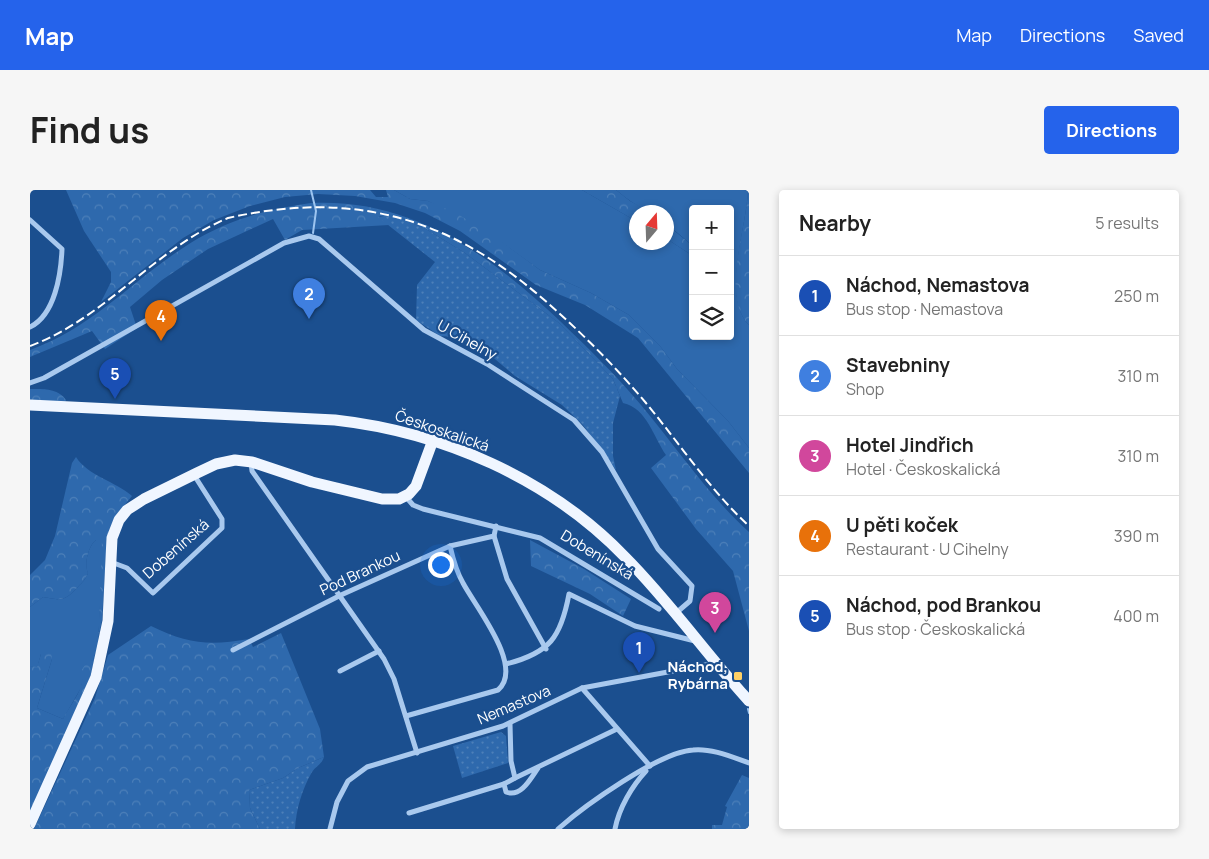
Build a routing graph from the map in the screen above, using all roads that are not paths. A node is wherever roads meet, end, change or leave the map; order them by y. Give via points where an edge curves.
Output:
1 (30, 220) edge
2 (30, 327) edge
3 (30, 383) edge
4 (30, 405) edge
5 (433, 440) junction
6 (252, 462) junction
7 (194, 474) junction
8 (406, 496) junction
9 (496, 526) junction
10 (494, 536) junction
11 (450, 546) junction
12 (110, 562) junction
13 (341, 595) junction
14 (659, 609) dead end
15 (676, 613) junction
16 (699, 642) junction
17 (546, 648) junction
18 (233, 650) dead end
19 (379, 650) junction
20 (717, 663) junction
21 (506, 664) junction
22 (340, 671) dead end
23 (582, 688) junction
24 (749, 701) edge
25 (406, 716) junction
26 (510, 724) junction
27 (617, 728) junction
28 (417, 753) junction
29 (749, 763) edge
30 (650, 766) junction
31 (538, 768) junction
32 (515, 778) junction
33 (504, 784) junction
34 (409, 813) dead end
35 (30, 824) edge
36 (330, 829) edge
37 (558, 829) edge
38 (615, 829) edge

1 - 2 street via 62,249 61,265 46,316
3 - 15 street, U Cihelny via 284,243 309,236 319,239 424,330 560,409 587,433 602,452 658,550 692,586 690,600
4 - 5 main road, Českoskalická via 310,417 385,427
5 - 8 main road via 418,482
5 - 15 main road, Českoskalická via 496,466 564,506 624,555
6 - 7 main road via 228,461
6 - 8 main road via 296,478 382,499 395,500
6 - 13 street via 252,471
7 - 12 main road via 127,510 115,529
7 - 12 street, Dobenínská via 222,519 222,528 154,593 127,568
8 - 9 street, Dobenínská via 423,509
9 - 10 street
9 - 14 street, Dobenínská via 540,538
10 - 11 street, Pod Brankou
10 - 17 street via 507,579
11 - 13 street, Pod Brankou
11 - 21 street via 462,581 502,649
12 - 35 main road via 108,621 96,677
13 - 18 street, Pod Brankou
13 - 19 street
15 - 16 main road, Českoskalická
16 - 17 street via 635,626 569,594 557,636
16 - 20 main road, Českoskalická
17 - 21 street via 526,659
19 - 22 street
19 - 25 street via 394,679
20 - 23 street, Nemastova
20 - 24 main road, Českoskalická
21 - 25 street via 505,682 498,690
23 - 26 street, Nemastova
23 - 27 street
25 - 28 street
26 - 28 street, Nemastova
26 - 32 street
27 - 30 street
27 - 31 street
28 - 36 street, Nemastova via 358,772 348,781 337,802
29 - 30 street via 693,750
30 - 37 street via 592,802
30 - 38 street via 638,779
31 - 32 street
31 - 33 street via 520,791 510,794
32 - 33 street
33 - 34 street

